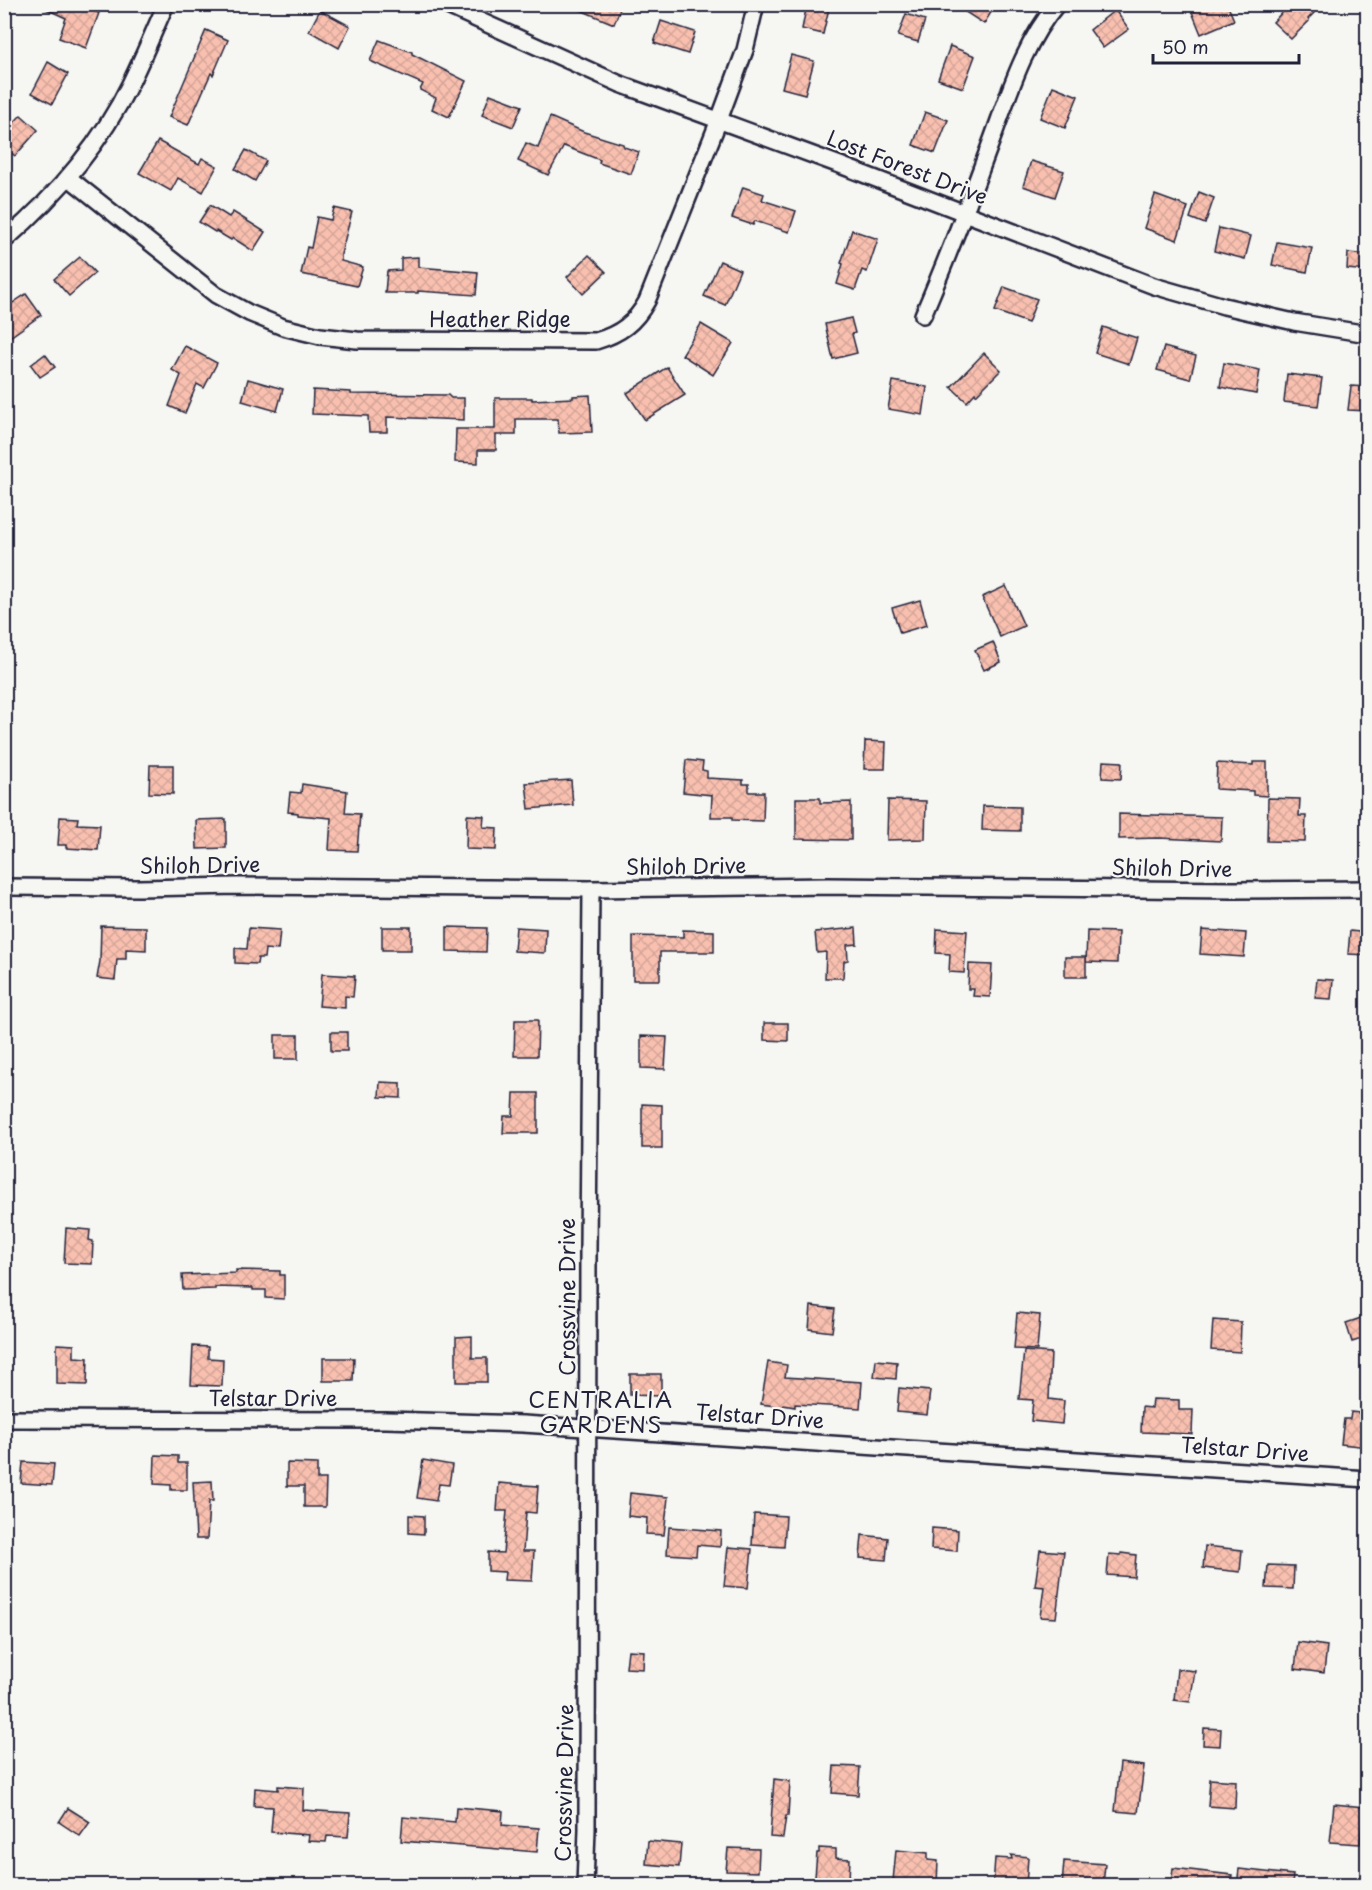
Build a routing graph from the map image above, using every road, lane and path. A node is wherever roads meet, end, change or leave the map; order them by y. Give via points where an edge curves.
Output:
1 (166, 4) edge
2 (443, 4) edge
3 (756, 4) edge
4 (1057, 4) edge
5 (719, 120) junction
6 (69, 177) junction
7 (965, 212) junction
8 (4, 241) edge
9 (923, 315) dead end
10 (1368, 334) edge
11 (4, 887) edge
12 (591, 889) junction
13 (1368, 889) edge
14 (4, 1419) edge
15 (588, 1427) junction
16 (1368, 1479) edge
17 (585, 1886) edge

1 - 6 street via 117,109
2 - 5 street, Lost Forest Drive via 620,84
3 - 5 street, Heather Ridge via 745,50
4 - 7 street via 1032,40
5 - 6 street, Heather Ridge via 643,308 628,327 596,341 357,340 284,327 216,295
5 - 7 street, Lost Forest Drive
6 - 8 street
7 - 9 street
7 - 10 street, Lost Forest Drive via 1164,289 1294,322
11 - 12 street, Shiloh Drive
12 - 13 street, Shiloh Drive
12 - 15 street, Crossvine Drive
14 - 15 street, Telstar Drive via 386,1420
15 - 16 street, Telstar Drive
15 - 17 street, Crossvine Drive

